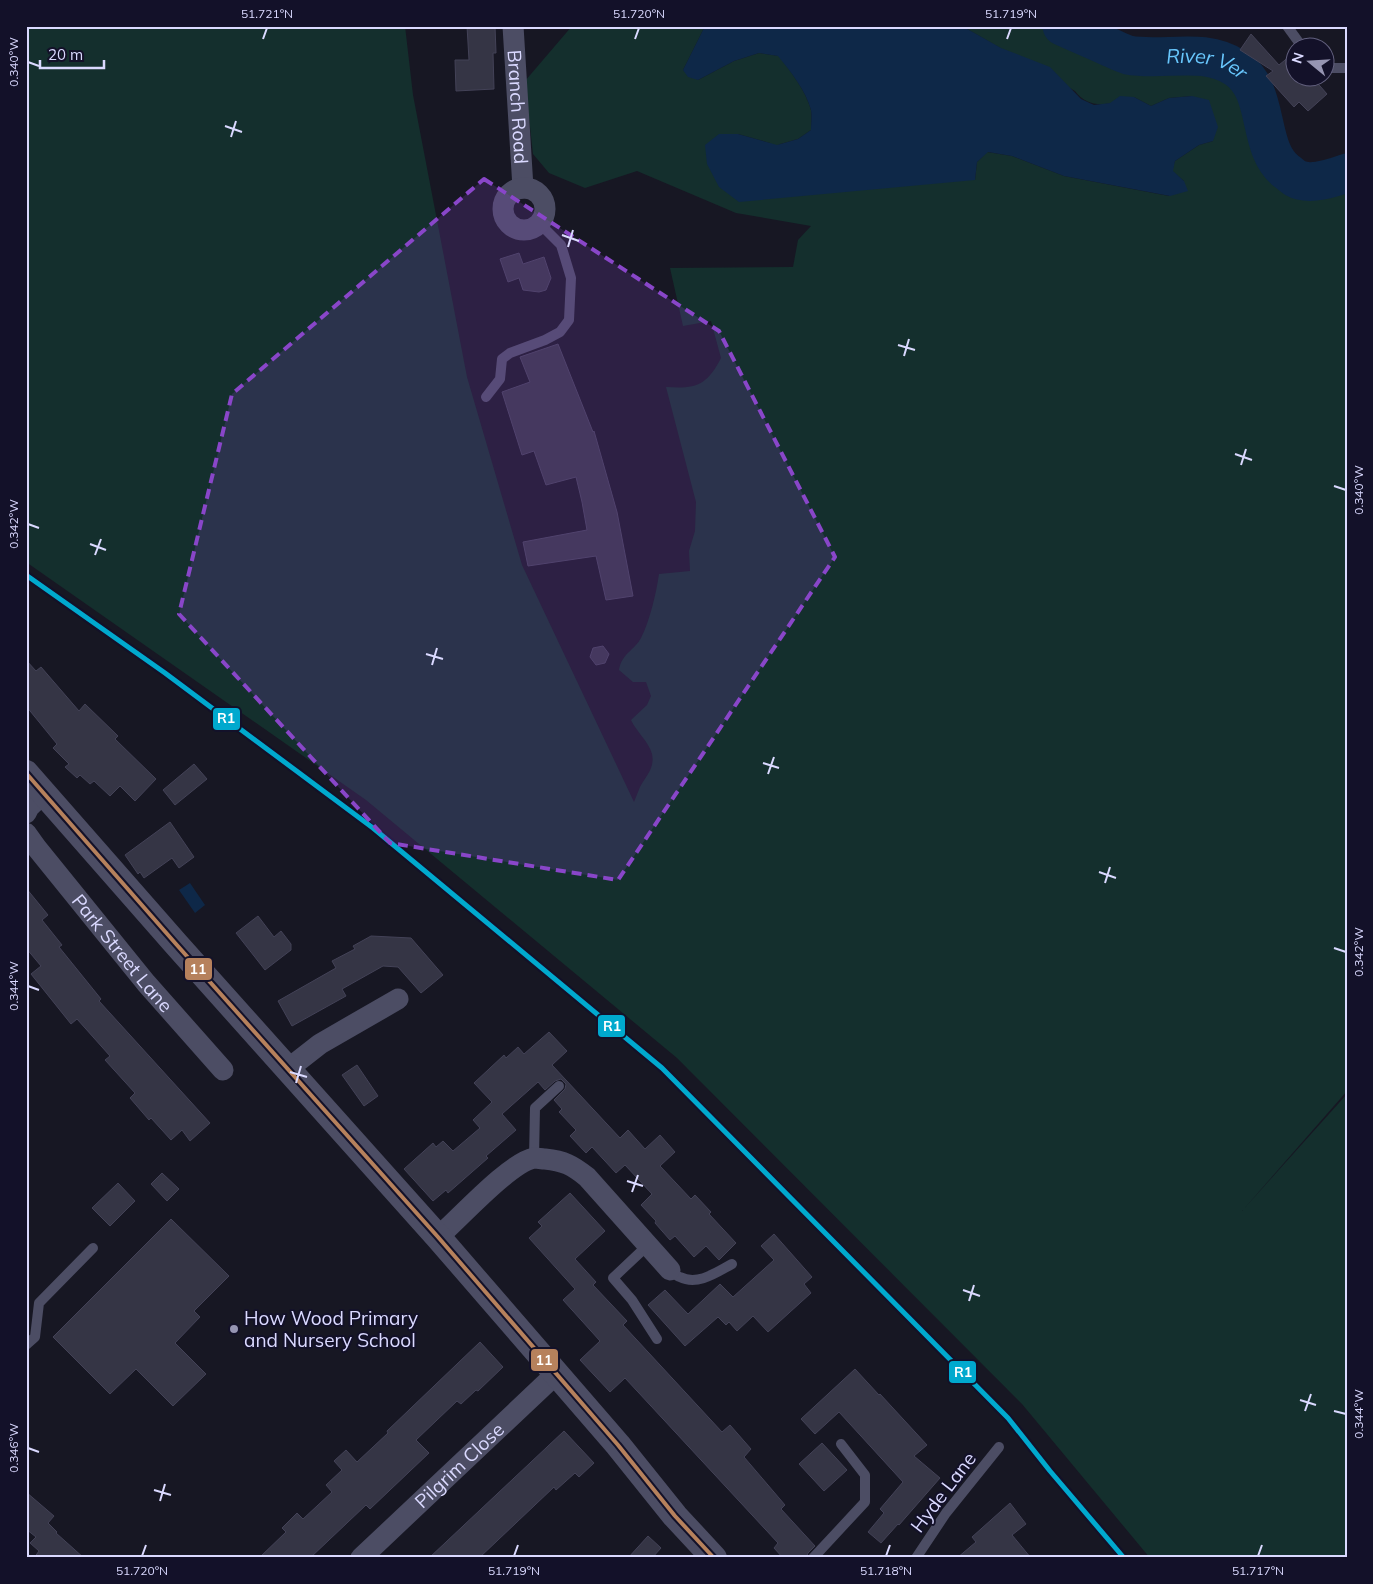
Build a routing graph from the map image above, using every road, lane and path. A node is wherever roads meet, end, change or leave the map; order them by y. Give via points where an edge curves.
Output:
1 (513, 26) edge
2 (1287, 26) edge
3 (1296, 38) edge
4 (523, 188) junction
5 (540, 224) junction
6 (486, 398) dead end
7 (26, 773) edge
8 (44, 793) junction
9 (26, 812) edge
10 (26, 833) edge
11 (398, 1000) dead end
12 (288, 1069) junction
13 (223, 1070) dead end
14 (559, 1086) dead end
15 (534, 1158) junction
16 (438, 1237) junction
17 (648, 1245) junction
18 (93, 1248) dead end
19 (732, 1264) dead end
20 (670, 1270) joint
21 (657, 1339) dead end
22 (26, 1345) edge
23 (556, 1373) junction
24 (840, 1444) dead end
25 (998, 1447) dead end
26 (361, 1558) edge
27 (714, 1558) edge
28 (813, 1558) edge
29 (916, 1558) edge

1 - 4 street, Branch Road
2 - 3 lane
4 - 5 street, Branch Road via 538,193 543,200 546,208
4 - 5 street, Branch Road via 508,195 502,211 505,219 517,230 534,229
5 - 6 lane via 561,245 571,278 569,320 560,332 502,358 500,378
7 - 8 street
8 - 9 street
8 - 12 street
10 - 13 street, Park Street Lane via 146,983
11 - 12 street via 320,1044
12 - 16 street
14 - 15 lane via 535,1108
15 - 16 street via 508,1172
15 - 17 street via 573,1166 587,1177
16 - 23 street
17 - 20 street
17 - 21 lane via 612,1278 632,1300
18 - 22 lane via 39,1303 35,1337
19 - 20 lane via 702,1279 690,1280
23 - 26 street, Pilgrim Close
23 - 27 street
24 - 28 lane via 865,1475 865,1502
25 - 29 lane, Hyde Lane via 946,1513

